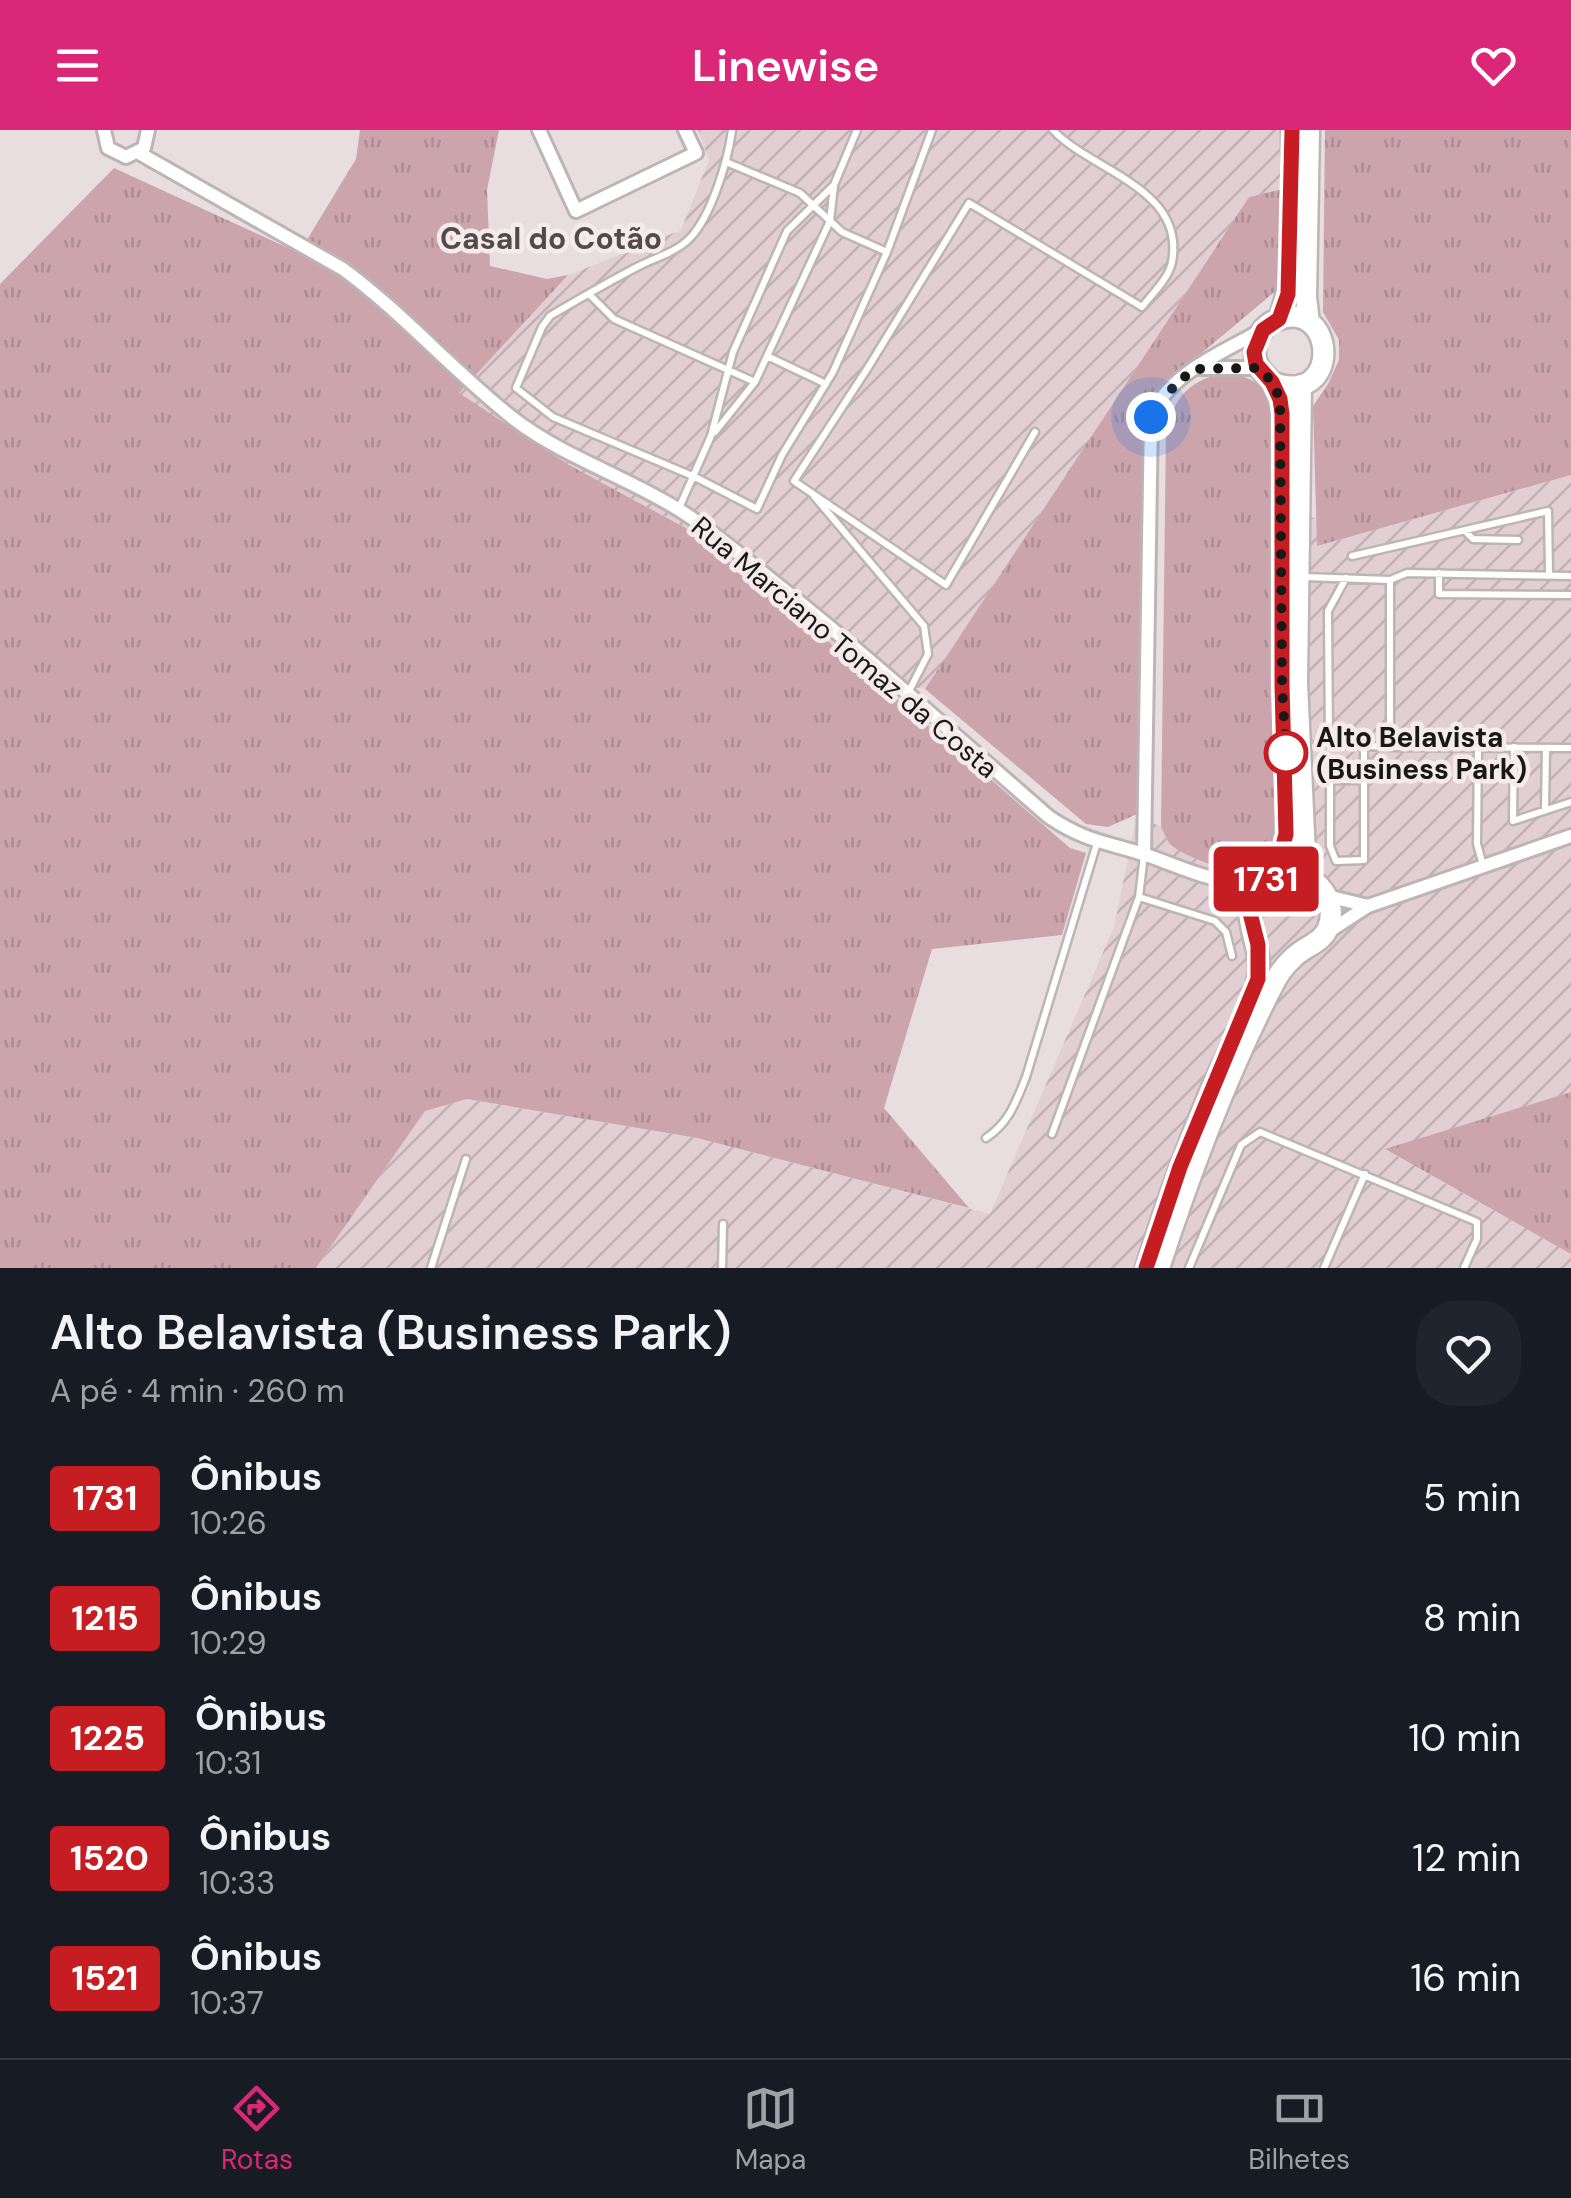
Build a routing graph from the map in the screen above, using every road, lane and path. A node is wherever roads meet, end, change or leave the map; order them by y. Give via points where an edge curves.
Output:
1 (104, 130) edge
2 (148, 130) edge
3 (539, 130) edge
4 (685, 130) edge
5 (732, 130) edge
6 (857, 130) edge
7 (932, 130) edge
8 (1053, 130) edge
9 (1292, 130) edge
10 (1309, 130) edge
11 (139, 153) junction
12 (726, 162) junction
13 (834, 185) junction
14 (814, 204) junction
15 (830, 221) junction
16 (887, 252) junction
17 (588, 294) junction
18 (1309, 322) junction
19 (1271, 324) junction
20 (767, 356) junction
21 (1193, 369) junction
22 (727, 370) junction
23 (1265, 375) junction
24 (756, 382) junction
25 (826, 384) junction
26 (1301, 385) junction
27 (1036, 432) dead end
28 (712, 436) junction
29 (696, 476) junction
30 (813, 493) junction
31 (678, 509) junction
32 (1465, 532) junction
33 (1518, 540) dead end
34 (1352, 556) dead end
35 (1439, 573) junction
36 (1549, 573) junction
37 (1571, 576) edge
38 (1298, 577) junction
39 (1346, 578) junction
40 (1390, 580) junction
41 (1571, 595) edge
42 (907, 694) junction
43 (1364, 746) junction
44 (1390, 746) junction
45 (1478, 747) junction
46 (1514, 747) junction
47 (1546, 748) junction
48 (1571, 748) edge
49 (1364, 780) junction
50 (1571, 802) edge
51 (1545, 810) junction
52 (1571, 836) edge
53 (1096, 843) junction
54 (1144, 854) junction
55 (1484, 866) junction
56 (1306, 875) junction
57 (1267, 878) junction
58 (1216, 881) junction
59 (1327, 896) junction
60 (1140, 897) junction
61 (1368, 906) junction
62 (1249, 909) junction
63 (1254, 932) junction
64 (1325, 934) junction
65 (1304, 950) junction
66 (1232, 956) dead end
67 (1052, 1134) dead end
68 (986, 1138) dead end
69 (466, 1159) dead end
70 (1366, 1174) junction
71 (723, 1224) dead end
72 (431, 1268) edge
73 (722, 1268) edge
74 (1146, 1268) edge
75 (1159, 1268) edge
76 (1188, 1268) edge
77 (1324, 1268) edge
78 (1464, 1268) edge

1 - 11 street, Rua Marciano Tomaz da Costa via 112,152
2 - 11 street
3 - 4 street via 576,210 696,154
5 - 12 lane
6 - 13 lane
7 - 16 lane
8 - 30 lane via 1162,210 1172,232 1167,273 1142,307 969,203 794,481
9 - 19 main road via 1291,269 1288,294
10 - 18 main road
11 - 31 street, Rua Marciano Tomaz da Costa via 343,268 517,421
12 - 14 lane
12 - 17 lane via 690,238
13 - 14 lane
13 - 15 lane
14 - 15 lane
14 - 22 lane via 787,232
15 - 16 lane
15 - 20 lane
16 - 25 lane
17 - 22 lane via 614,319
17 - 29 lane via 550,316 516,388 568,424
18 - 19 main road via 1290,317
18 - 26 main road via 1325,351 1318,372
19 - 21 street
19 - 23 main road via 1254,352
20 - 24 lane
20 - 25 lane
21 - 23 street
21 - 54 street via 1151,417
22 - 24 lane
22 - 28 lane
23 - 26 main road via 1282,386
23 - 57 main road via 1282,414 1287,804 1284,848
24 - 28 lane
25 - 29 lane via 757,508
26 - 38 main road
27 - 30 lane via 946,585
28 - 29 lane
29 - 31 lane
30 - 42 lane via 924,626 928,654
31 - 42 street, Rua Marciano Tomaz da Costa
32 - 33 lane via 1473,539
32 - 34 lane
32 - 36 lane via 1548,511
35 - 36 lane
35 - 40 lane via 1407,572
35 - 41 lane via 1439,594
36 - 37 lane
38 - 39 lane
38 - 56 main road
39 - 40 lane
39 - 43 lane via 1328,611 1329,744
40 - 44 lane
42 - 53 street, Rua Marciano Tomaz da Costa via 1048,818
43 - 44 lane
43 - 49 lane
44 - 45 lane
45 - 46 lane
45 - 55 lane via 1477,844
46 - 47 lane
46 - 51 lane via 1513,821
47 - 48 lane
47 - 51 lane
49 - 49 lane via 1364,860 1336,860 1330,780
50 - 51 lane
52 - 55 street
53 - 54 street, Rua Marciano Tomaz da Costa
53 - 68 lane via 1026,1077 1001,1128
54 - 58 street, Rua Marciano Tomaz da Costa
54 - 60 lane
55 - 61 street
56 - 57 main road
56 - 59 main road
57 - 58 street, Rua Marciano Tomaz da Costa
57 - 62 main road
58 - 62 street, Rua Marciano Tomaz da Costa
59 - 61 street
59 - 64 main road
60 - 66 lane via 1215,922 1226,932
60 - 67 lane
61 - 64 street
62 - 63 main road
63 - 65 main road via 1276,950
63 - 74 main road via 1258,979
64 - 65 main road
65 - 75 main road via 1284,968 1263,1005
69 - 72 lane
70 - 76 lane via 1268,1133 1253,1134 1241,1145
70 - 77 lane
70 - 78 lane via 1477,1222 1478,1239
71 - 73 lane

